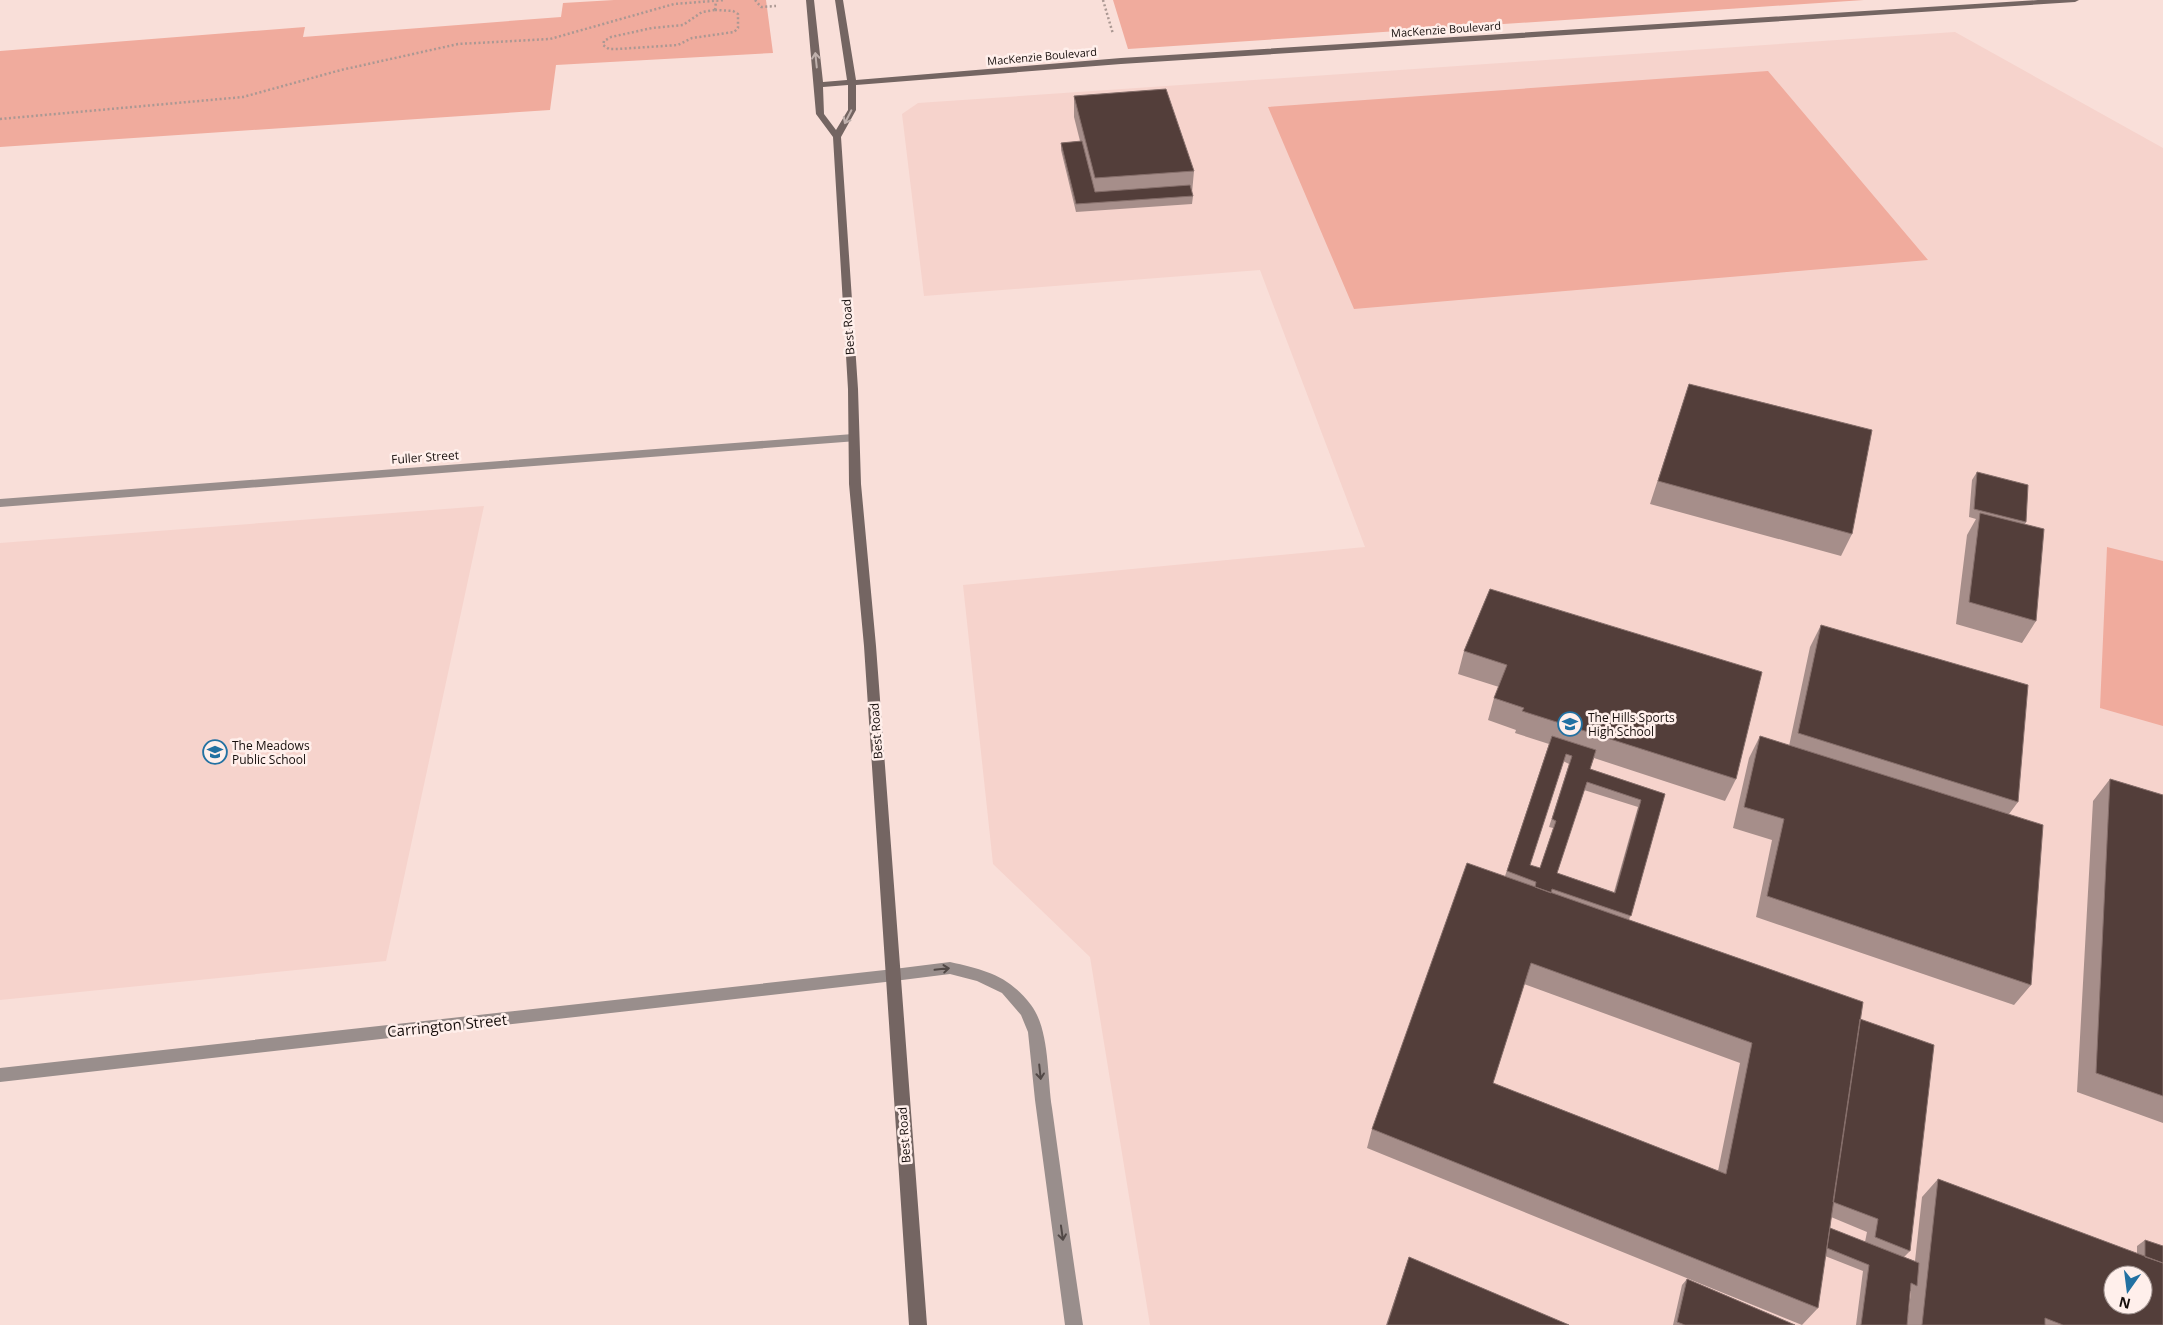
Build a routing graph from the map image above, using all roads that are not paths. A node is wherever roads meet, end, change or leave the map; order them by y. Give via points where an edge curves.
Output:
1 (810, 0) edge
2 (839, 0) edge
3 (2075, 0) edge
4 (852, 82) junction
5 (819, 85) junction
6 (838, 137) junction
7 (853, 438) junction
8 (0, 503) edge
9 (894, 975) junction
10 (0, 1075) edge
11 (918, 1325) edge
12 (1074, 1325) edge

5 -> 1 main road
2 - 4 main road
3 - 4 main road, MacKenzie Boulevard via 1121,61
4 - 5 main road, MacKenzie Boulevard
4 -> 6 main road via 852,110
5 - 6 main road via 820,114
6 - 7 main road, Best Road
7 - 8 street, Fuller Street
7 - 9 main road, Best Road
9 - 10 street, Carrington Street
9 - 11 main road, Best Road
9 -> 12 street, Carrington Street via 950,968 980,975 1007,988 1027,1011 1036,1032

